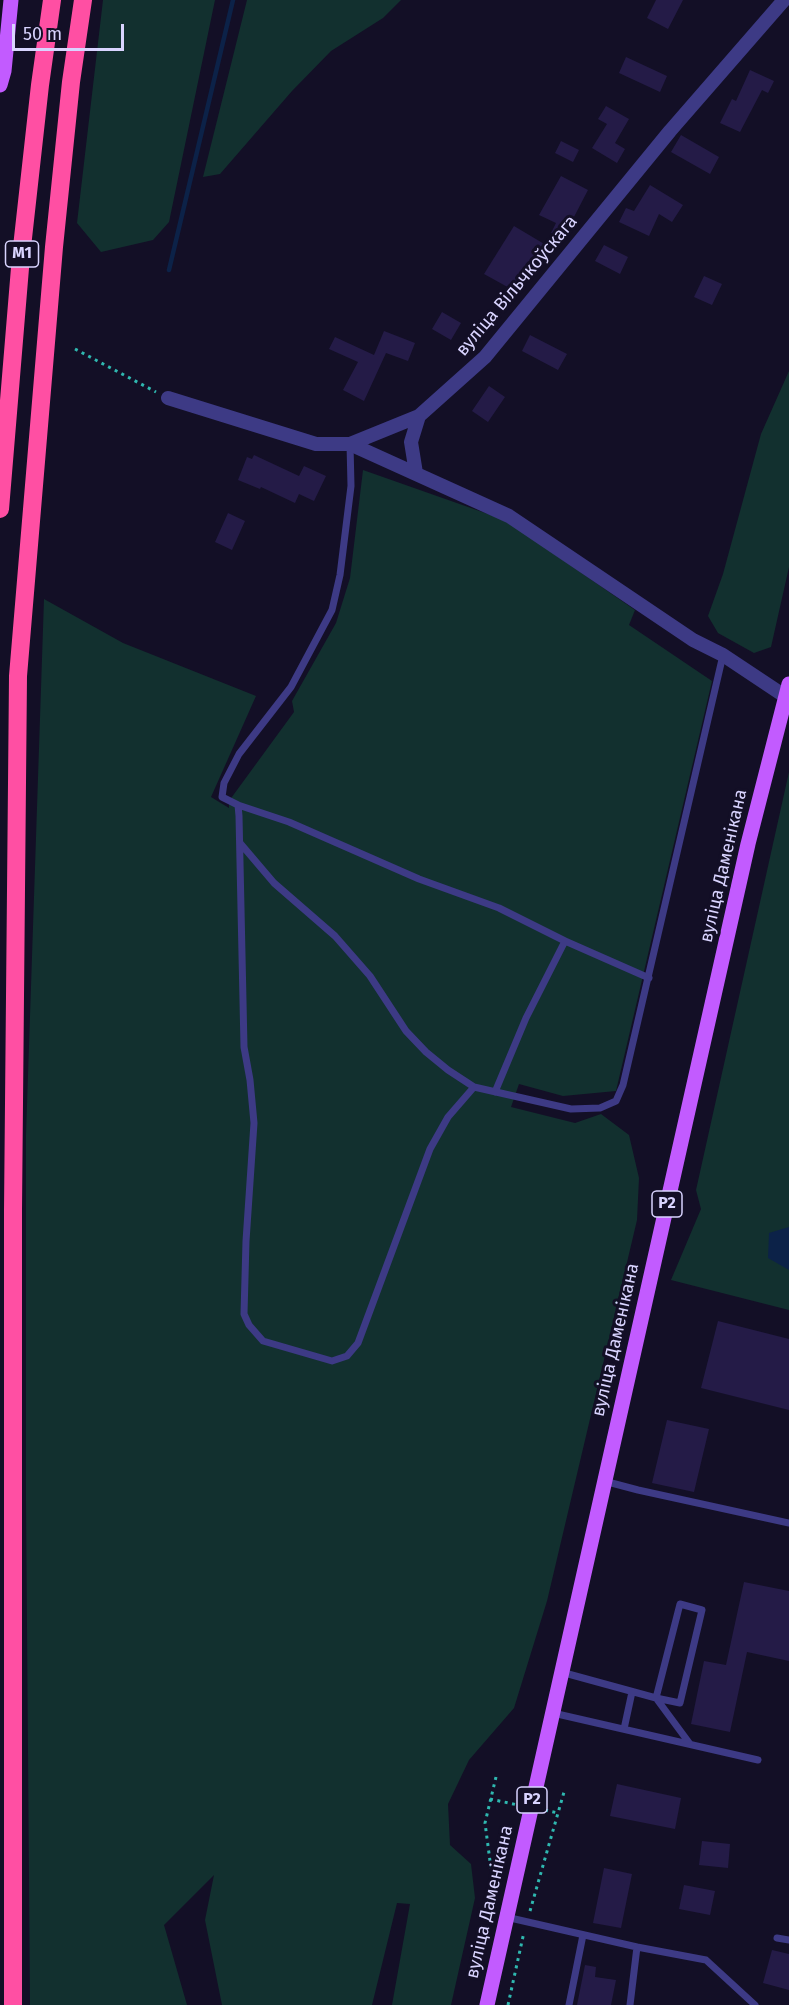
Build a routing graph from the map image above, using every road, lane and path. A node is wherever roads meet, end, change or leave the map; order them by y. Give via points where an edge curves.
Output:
1 (11, 0) edge
2 (52, 0) edge
3 (83, 0) edge
4 (784, 0) edge
5 (0, 85) edge
6 (75, 349) dead end
7 (168, 398) joint
8 (419, 416) junction
9 (350, 444) junction
10 (416, 473) junction
11 (0, 509) edge
12 (723, 655) junction
13 (787, 690) edge
14 (238, 805) junction
15 (240, 843) junction
16 (565, 941) junction
17 (649, 978) junction
18 (474, 1087) junction
19 (495, 1092) junction
20 (604, 1481) junction
21 (789, 1523) edge
22 (561, 1672) junction
23 (632, 1692) junction
24 (656, 1698) junction
25 (552, 1712) junction
26 (624, 1729) junction
27 (690, 1744) junction
28 (758, 1760) dead end
29 (496, 1777) dead end
30 (564, 1792) dead end
31 (554, 1831) dead end
32 (493, 1884) dead end
33 (506, 1917) junction
34 (583, 1935) junction
35 (777, 1938) dead end
36 (789, 1941) edge
37 (637, 1947) junction
38 (13, 2005) edge
39 (487, 2005) edge
40 (569, 2005) edge
41 (630, 2005) edge
42 (755, 2005) edge

1 - 5 main road
2 - 11 highway, М1 via 21,256
3 - 38 highway, М1 via 54,247 18,676
4 - 8 street, вуліца Вільчкоўскага via 484,357
6 - 7 path
7 - 9 street, вуліца Вільчкоўскага via 316,444
8 - 9 street, вуліца Вільчкоўскага
8 - 10 street via 411,442
9 - 10 street
9 - 14 lane via 351,486 332,610 291,687 239,754 224,783 222,797
10 - 12 street via 509,516 693,640
12 - 13 street
12 - 17 lane
13 - 20 main road, вуліца Даменікана / Р2 via 748,844
14 - 15 lane
14 - 16 lane via 289,822 499,909
15 - 18 lane via 274,883 335,936 426,1052
15 - 18 lane via 244,1047 254,1123 244,1314 263,1341 332,1361 347,1356 358,1342 430,1149 448,1117
16 - 17 lane
16 - 19 lane
17 - 19 lane via 616,1101 600,1108 571,1109
18 - 19 lane
20 - 21 lane
20 - 22 main road, вуліца Даменікана / Р2
22 - 23 lane
22 - 25 main road, вуліца Даменікана / Р2
23 - 24 lane
23 - 26 lane
24 - 24 lane via 680,1604 702,1610 680,1703
24 - 27 lane
25 - 26 lane
25 - 33 main road, вуліца Даменікана / Р2
26 - 27 lane
27 - 28 lane
29 - 32 path via 485,1823
30 - 31 path
33 - 34 lane
33 - 39 main road, вуліца Даменікана / Р2
34 - 37 lane
34 - 40 lane
35 - 36 lane
37 - 41 lane
37 - 42 lane via 706,1960

